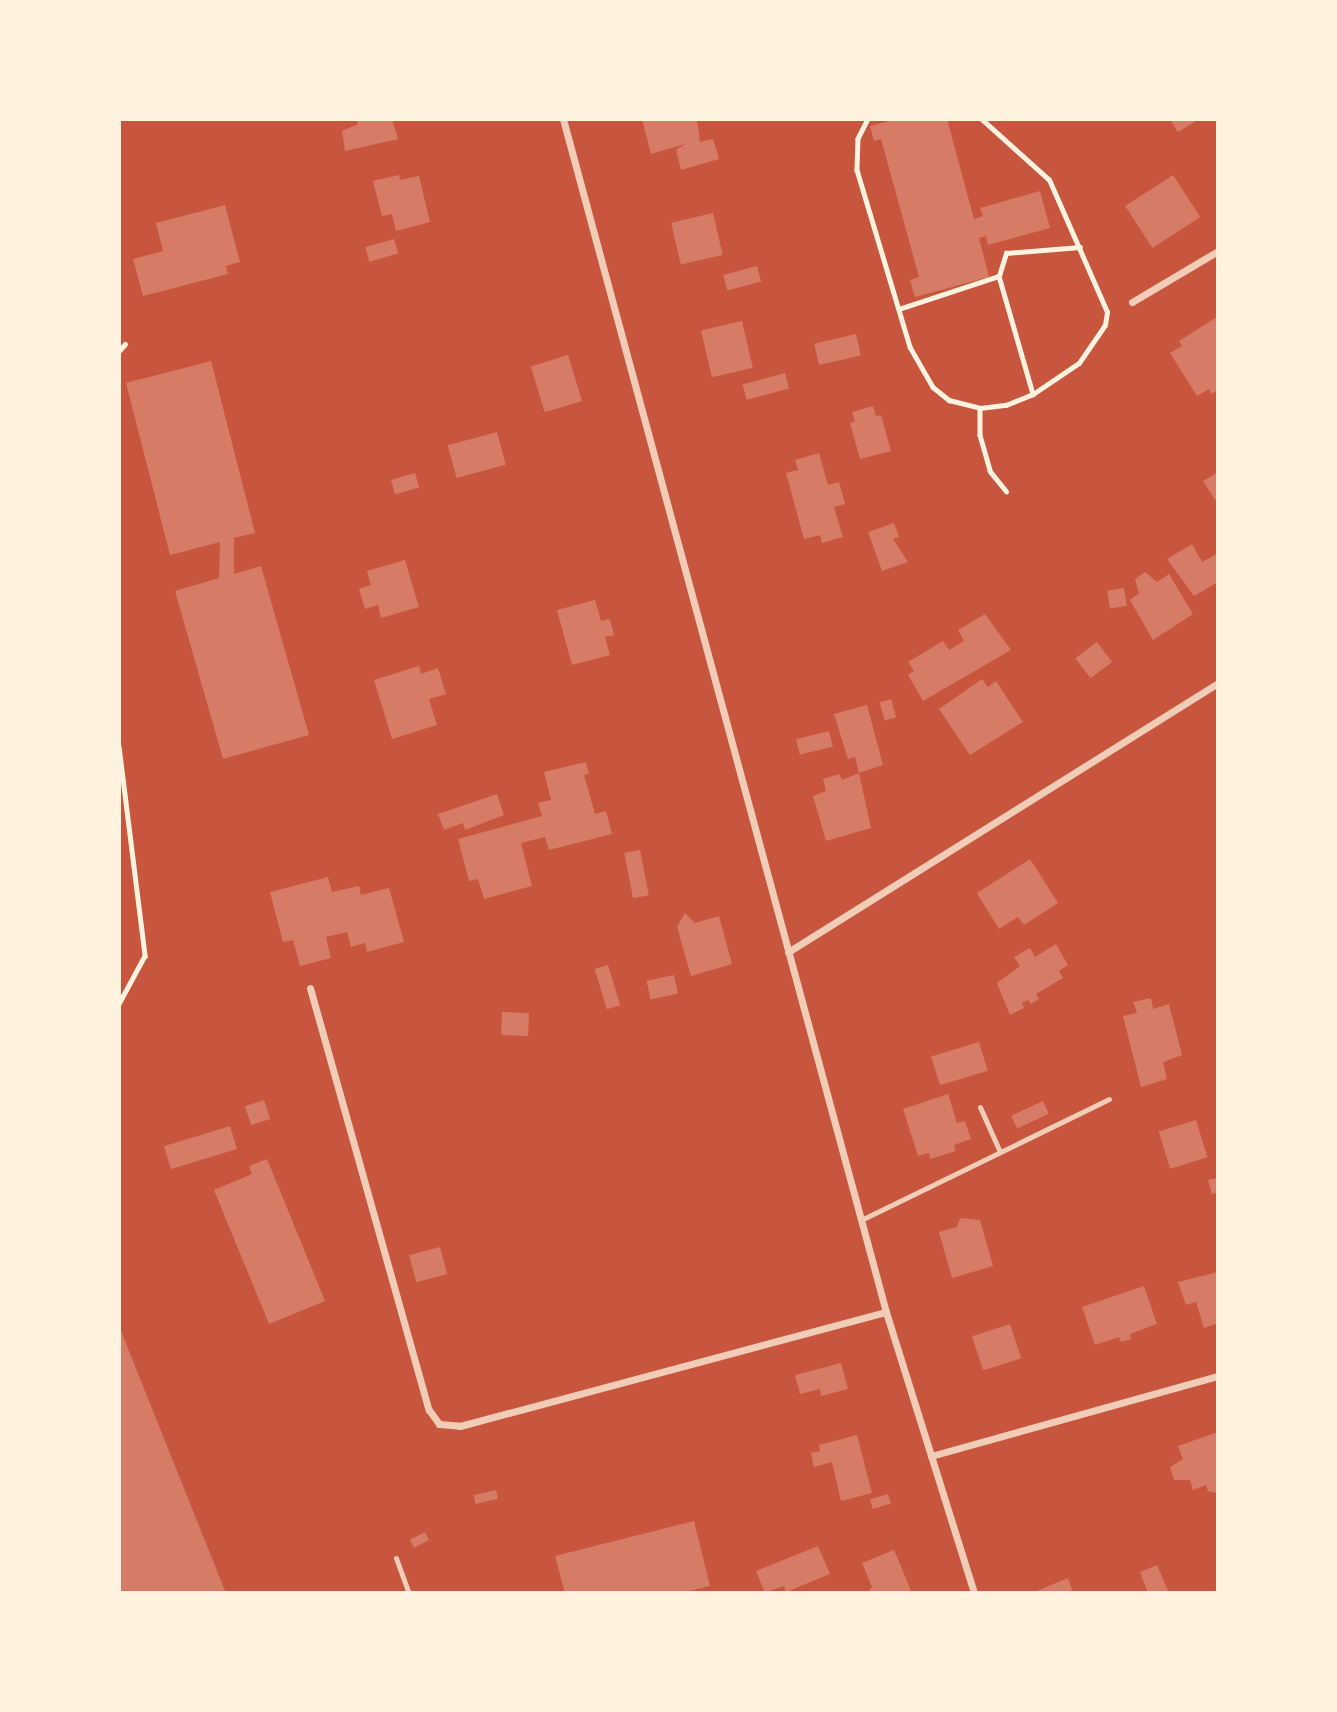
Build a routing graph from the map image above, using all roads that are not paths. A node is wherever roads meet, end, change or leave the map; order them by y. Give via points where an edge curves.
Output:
1 (563, 119) edge
2 (1218, 251) edge
3 (1132, 302) dead end
4 (1218, 683) edge
5 (788, 952) junction
6 (310, 988) dead end
7 (1110, 1099) dead end
8 (980, 1107) dead end
9 (1000, 1152) junction
10 (861, 1220) junction
11 (887, 1312) junction
12 (1218, 1376) edge
13 (931, 1456) junction
14 (396, 1558) dead end
15 (409, 1593) edge
16 (974, 1593) edge

1 - 5 street
2 - 3 street
4 - 5 street
5 - 10 street
6 - 11 street via 429,1410 439,1424 460,1426
7 - 9 lane
8 - 9 lane
9 - 10 lane
10 - 11 street
11 - 13 street
12 - 13 street
13 - 16 street
14 - 15 lane

